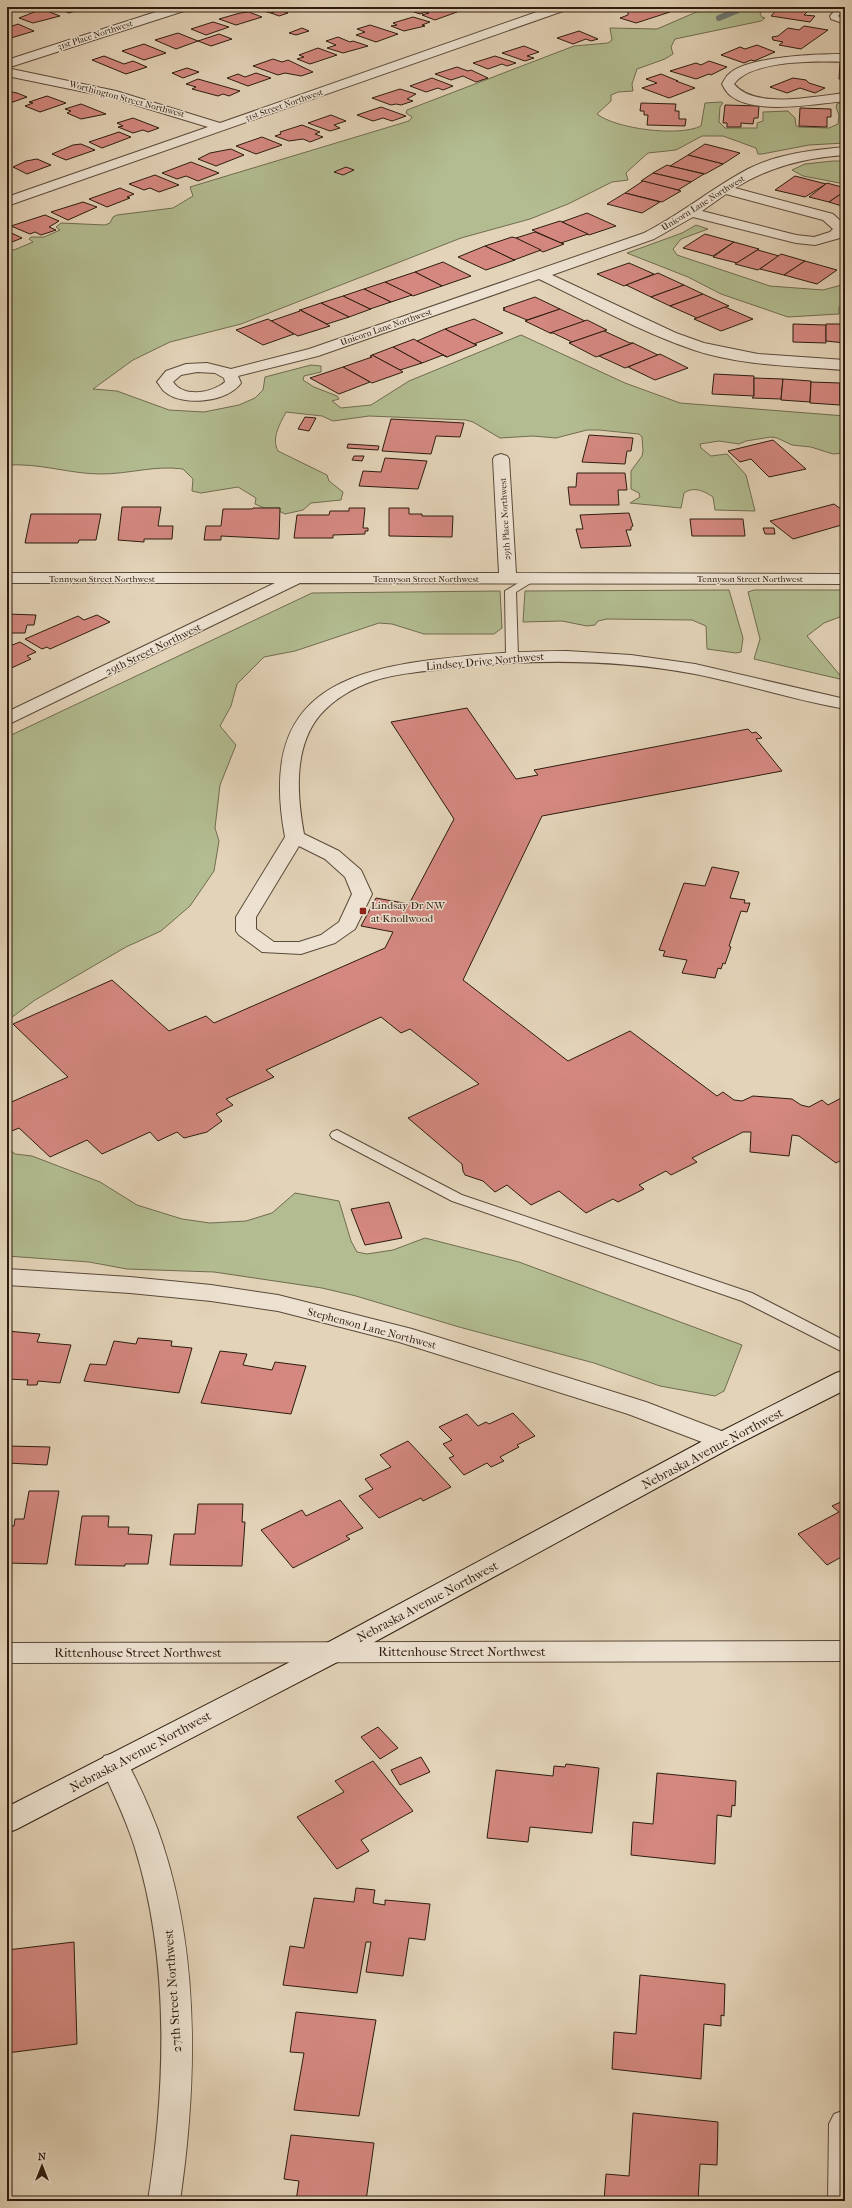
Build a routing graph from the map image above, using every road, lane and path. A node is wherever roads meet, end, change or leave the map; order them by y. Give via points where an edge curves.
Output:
1 (183, 7) edge
2 (562, 7) edge
3 (845, 11) edge
4 (845, 22) edge
5 (845, 58) edge
6 (7, 64) edge
7 (7, 72) edge
8 (845, 97) edge
9 (222, 127) junction
10 (845, 151) edge
11 (725, 190) junction
12 (7, 202) edge
13 (691, 212) junction
14 (541, 275) junction
15 (845, 365) edge
16 (229, 374) dead end
17 (501, 459) dead end
18 (7, 578) edge
19 (298, 579) junction
20 (508, 579) junction
21 (530, 579) junction
22 (845, 579) edge
23 (512, 657) junction
24 (845, 704) edge
25 (7, 719) edge
26 (295, 837) junction
27 (337, 1135) dead end
28 (7, 1277) edge
29 (845, 1348) edge
30 (845, 1379) edge
31 (723, 1441) junction
32 (335, 1651) junction
33 (845, 1651) edge
34 (7, 1653) edge
35 (114, 1764) junction
36 (7, 1821) edge
37 (845, 2124) edge
38 (164, 2201) edge
39 (844, 2201) edge

1 - 6 street, 31st Place Northwest
2 - 9 street, 31st Street Northwest
3 - 4 lane via 839,11 834,16 835,19
5 - 8 street via 814,58 754,66 735,74 729,79 728,84 737,95 762,102 794,103
7 - 9 street, Worthington Street Northwest via 112,94
9 - 12 street, 31st Street Northwest
10 - 11 street, Unicorn Lane Northwest via 776,162
11 - 13 street, Unicorn Lane Northwest
11 - 13 street via 828,217 841,228 835,235 815,240 796,239
13 - 14 street, Unicorn Lane Northwest via 649,236
14 - 15 street via 700,347 758,359
14 - 16 street, Unicorn Lane Northwest via 312,353
17 - 20 street, 29th Place Northwest
18 - 19 street, Tennyson Street Northwest
19 - 20 street, Tennyson Street Northwest
19 - 25 street, 29th Street Northwest
20 - 21 street, Tennyson Street Northwest
21 - 22 street, Tennyson Street Northwest
21 - 23 lane via 510,591
23 - 24 street, Lindsey Drive Northwest via 591,657 640,661 696,670
23 - 26 street, Lindsey Drive Northwest via 396,670 365,677 326,698 299,731 294,749 288,784
26 - 26 street via 246,917 246,931 269,948 301,948 328,938 348,925 362,894 354,874 332,855
27 - 29 lane via 457,1198 747,1297
28 - 31 street, Stephenson Lane Northwest via 130,1285 278,1303 410,1337 636,1408
30 - 31 street, Nebraska Avenue Northwest
31 - 32 street, Nebraska Avenue Northwest
32 - 33 street, Rittenhouse Street Northwest
32 - 34 street, Rittenhouse Street Northwest
32 - 35 street, Nebraska Avenue Northwest
35 - 36 street, Nebraska Avenue Northwest
35 - 38 street, 27th Street Northwest via 148,1844 165,1911 172,1958 176,2020 176,2084 172,2152
37 - 39 street

